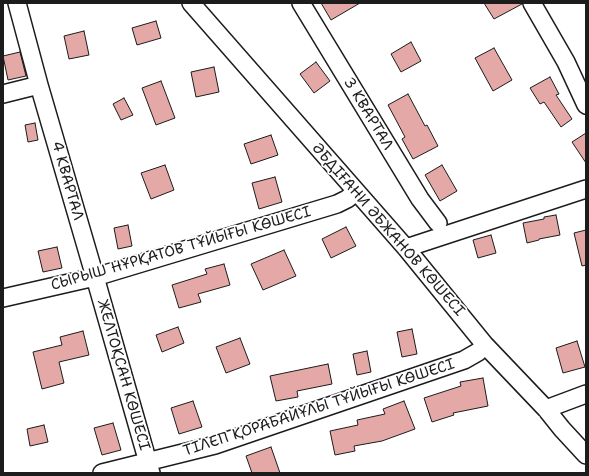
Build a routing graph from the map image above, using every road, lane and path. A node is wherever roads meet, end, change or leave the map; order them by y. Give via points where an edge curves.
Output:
1 (17, 3) edge
2 (191, 3) edge
3 (301, 3) edge
4 (532, 3) edge
5 (39, 85) junction
6 (3, 94) edge
7 (586, 105) edge
8 (586, 189) edge
9 (356, 192) junction
10 (426, 238) junction
11 (95, 277) junction
12 (3, 298) edge
13 (485, 344) junction
14 (586, 394) edge
15 (546, 409) junction
16 (586, 455) edge
17 (150, 467) edge
18 (102, 473) edge

1 - 5 street, 4 КВАРТАЛ
2 - 9 street, ӘБДІҒАНИ ӘБЖАНОВ КӨШЕСІ
3 - 10 street, 3 КВАРТАЛ via 420,199
4 - 7 street via 566,62
5 - 6 street
5 - 11 street, 4 КВАРТАЛ
8 - 10 street
9 - 10 street, ӘБДІҒАНИ ӘБЖАНОВ КӨШЕСІ
9 - 11 street, СЫРЫШ НҰРҚАТОВ ТҰЙЫҒЫ КӨШЕСІ via 338,204
10 - 13 street, ӘБДІҒАНИ ӘБЖАНОВ КӨШЕСІ
11 - 12 street, СЫРЫШ НҰРҚАТОВ ТҰЙЫҒЫ КӨШЕСІ
11 - 17 street, ЖЕЛТОҚСАН КӨШЕСІ
13 - 15 street, ӘБДІҒАНИ ӘБЖАНОВ КӨШЕСІ
13 - 17 street, ТІЛЕП ҚОРАБАЙҰЛЫ ТҰЙЫҒЫ КӨШЕСІ via 478,352 464,360
14 - 15 street
15 - 16 street, ӘБДІҒАНИ ӘБЖАНОВ КӨШЕСІ
17 - 18 street, ТІЛЕП ҚОРАБАЙҰЛЫ ТҰЙЫҒЫ КӨШЕСІ

